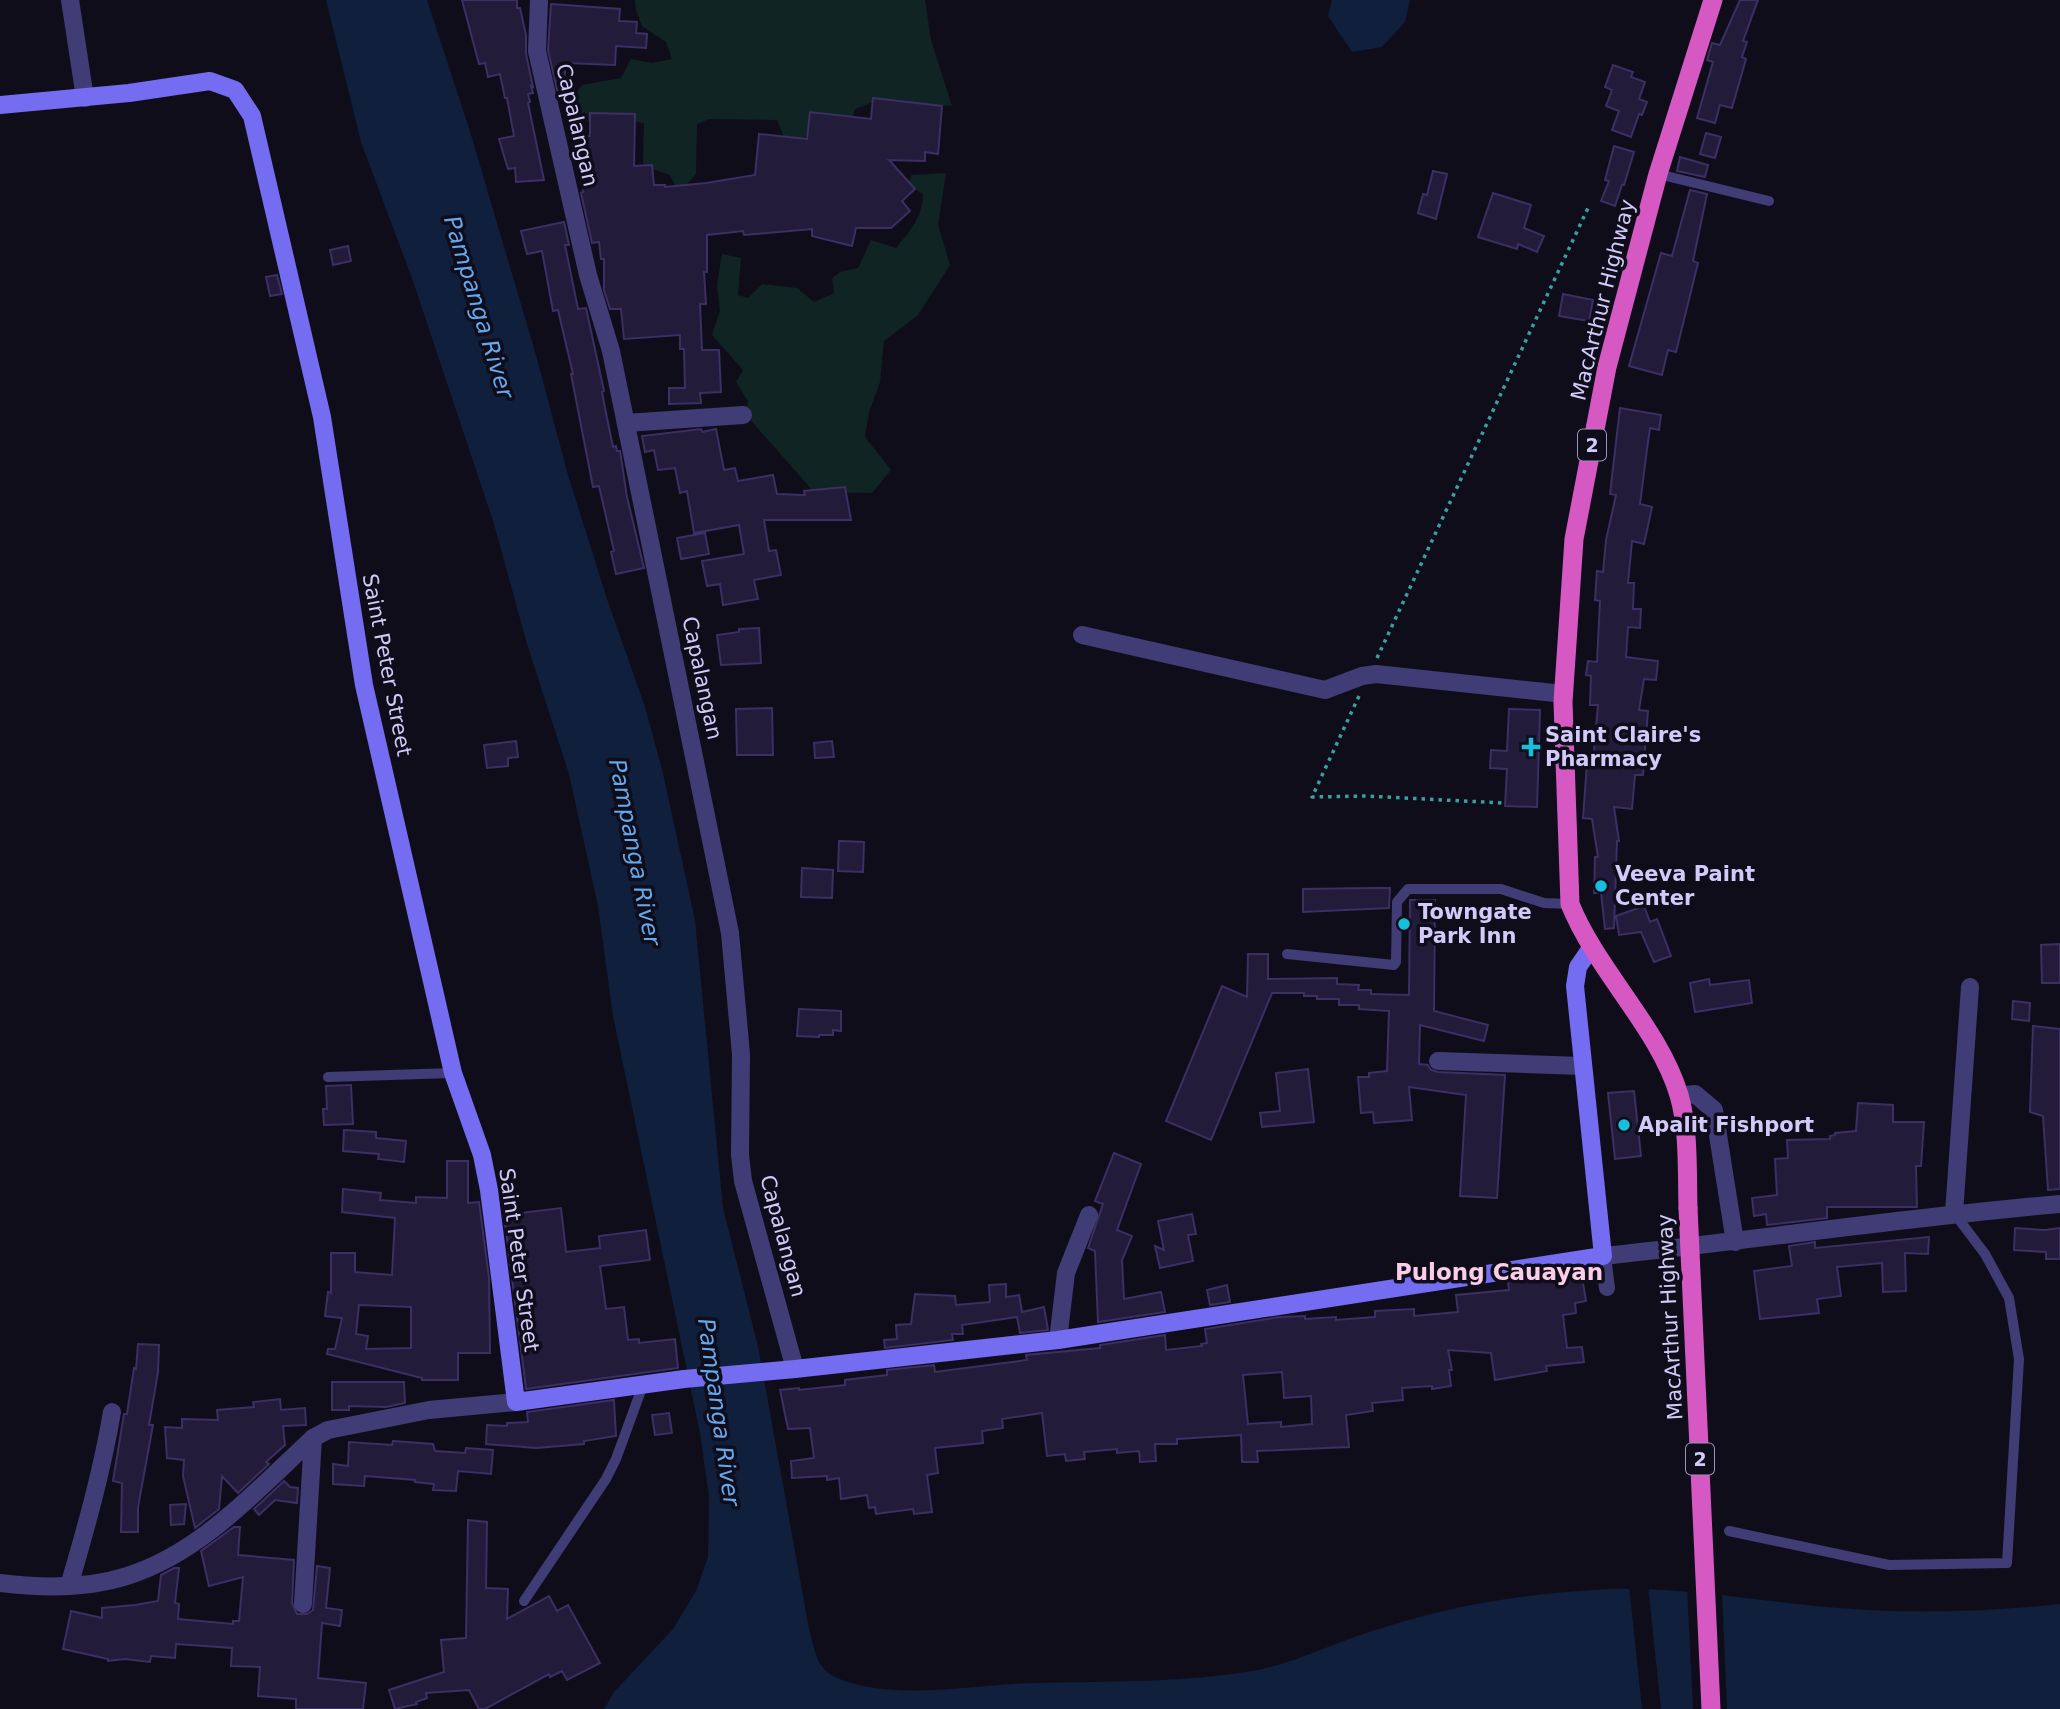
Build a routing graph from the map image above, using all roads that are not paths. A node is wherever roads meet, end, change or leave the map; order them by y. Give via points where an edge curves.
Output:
1 (70, 0) edge
2 (539, 0) edge
3 (1713, 0) edge
4 (85, 98) junction
5 (0, 105) edge
6 (1658, 174) junction
7 (1769, 201) dead end
8 (743, 415) dead end
9 (626, 423) junction
10 (1082, 635) dead end
11 (1564, 694) junction
12 (1570, 904) junction
13 (1591, 948) junction
14 (1287, 954) dead end
15 (1970, 987) dead end
16 (1438, 1062) dead end
17 (1582, 1066) junction
18 (453, 1073) junction
19 (328, 1077) dead end
20 (1679, 1096) junction
21 (2060, 1204) edge
22 (1954, 1213) junction
23 (1089, 1215) dead end
24 (1735, 1242) junction
25 (1603, 1256) junction
26 (1607, 1288) dead end
27 (1058, 1340) junction
28 (796, 1369) junction
29 (643, 1385) junction
30 (516, 1402) junction
31 (112, 1412) dead end
32 (313, 1437) junction
33 (1729, 1531) dead end
34 (0, 1583) edge
35 (69, 1586) junction
36 (524, 1601) dead end
37 (303, 1604) dead end
38 (1711, 1709) edge

1 - 4 street
2 - 9 street, Capalangan via 537,51
3 - 6 highway, MacArthur Highway / 2
4 - 5 main road, Saint Peter Street
4 - 18 main road, Saint Peter Street via 211,81 235,90 252,116 323,417 364,685
6 - 7 lane
6 - 11 highway, MacArthur Highway / 2 via 1607,367 1574,539
8 - 9 street
9 - 28 street, Capalangan via 730,933 741,1054 743,1181
10 - 11 street via 1325,690 1376,674
11 - 12 highway, MacArthur Highway / 2
12 - 13 highway, MacArthur Highway / 2
12 - 14 lane via 1544,903 1501,889 1408,889 1396,902 1394,965
13 - 17 main road via 1578,967 1575,986
13 - 20 highway, MacArthur Highway / 2 via 1662,1056
15 - 22 street
16 - 17 street
17 - 25 main road
18 - 19 lane
18 - 30 main road, Saint Peter Street via 489,1190
20 - 24 street via 1695,1094 1714,1110
20 - 38 highway, MacArthur Highway / 2, bridge via 1685,1141
21 - 22 street
22 - 24 street
22 - 33 lane via 1985,1254 2009,1298 2019,1359 2007,1563 1889,1565
23 - 27 street via 1066,1273
24 - 25 street
25 - 26 street
25 - 27 main road
27 - 28 main road
28 - 29 main road
29 - 30 main road
29 - 36 lane via 606,1479
30 - 32 street via 429,1410
31 - 35 street via 101,1472
32 - 35 street via 249,1498 172,1556 127,1576
32 - 37 street
34 - 35 street

